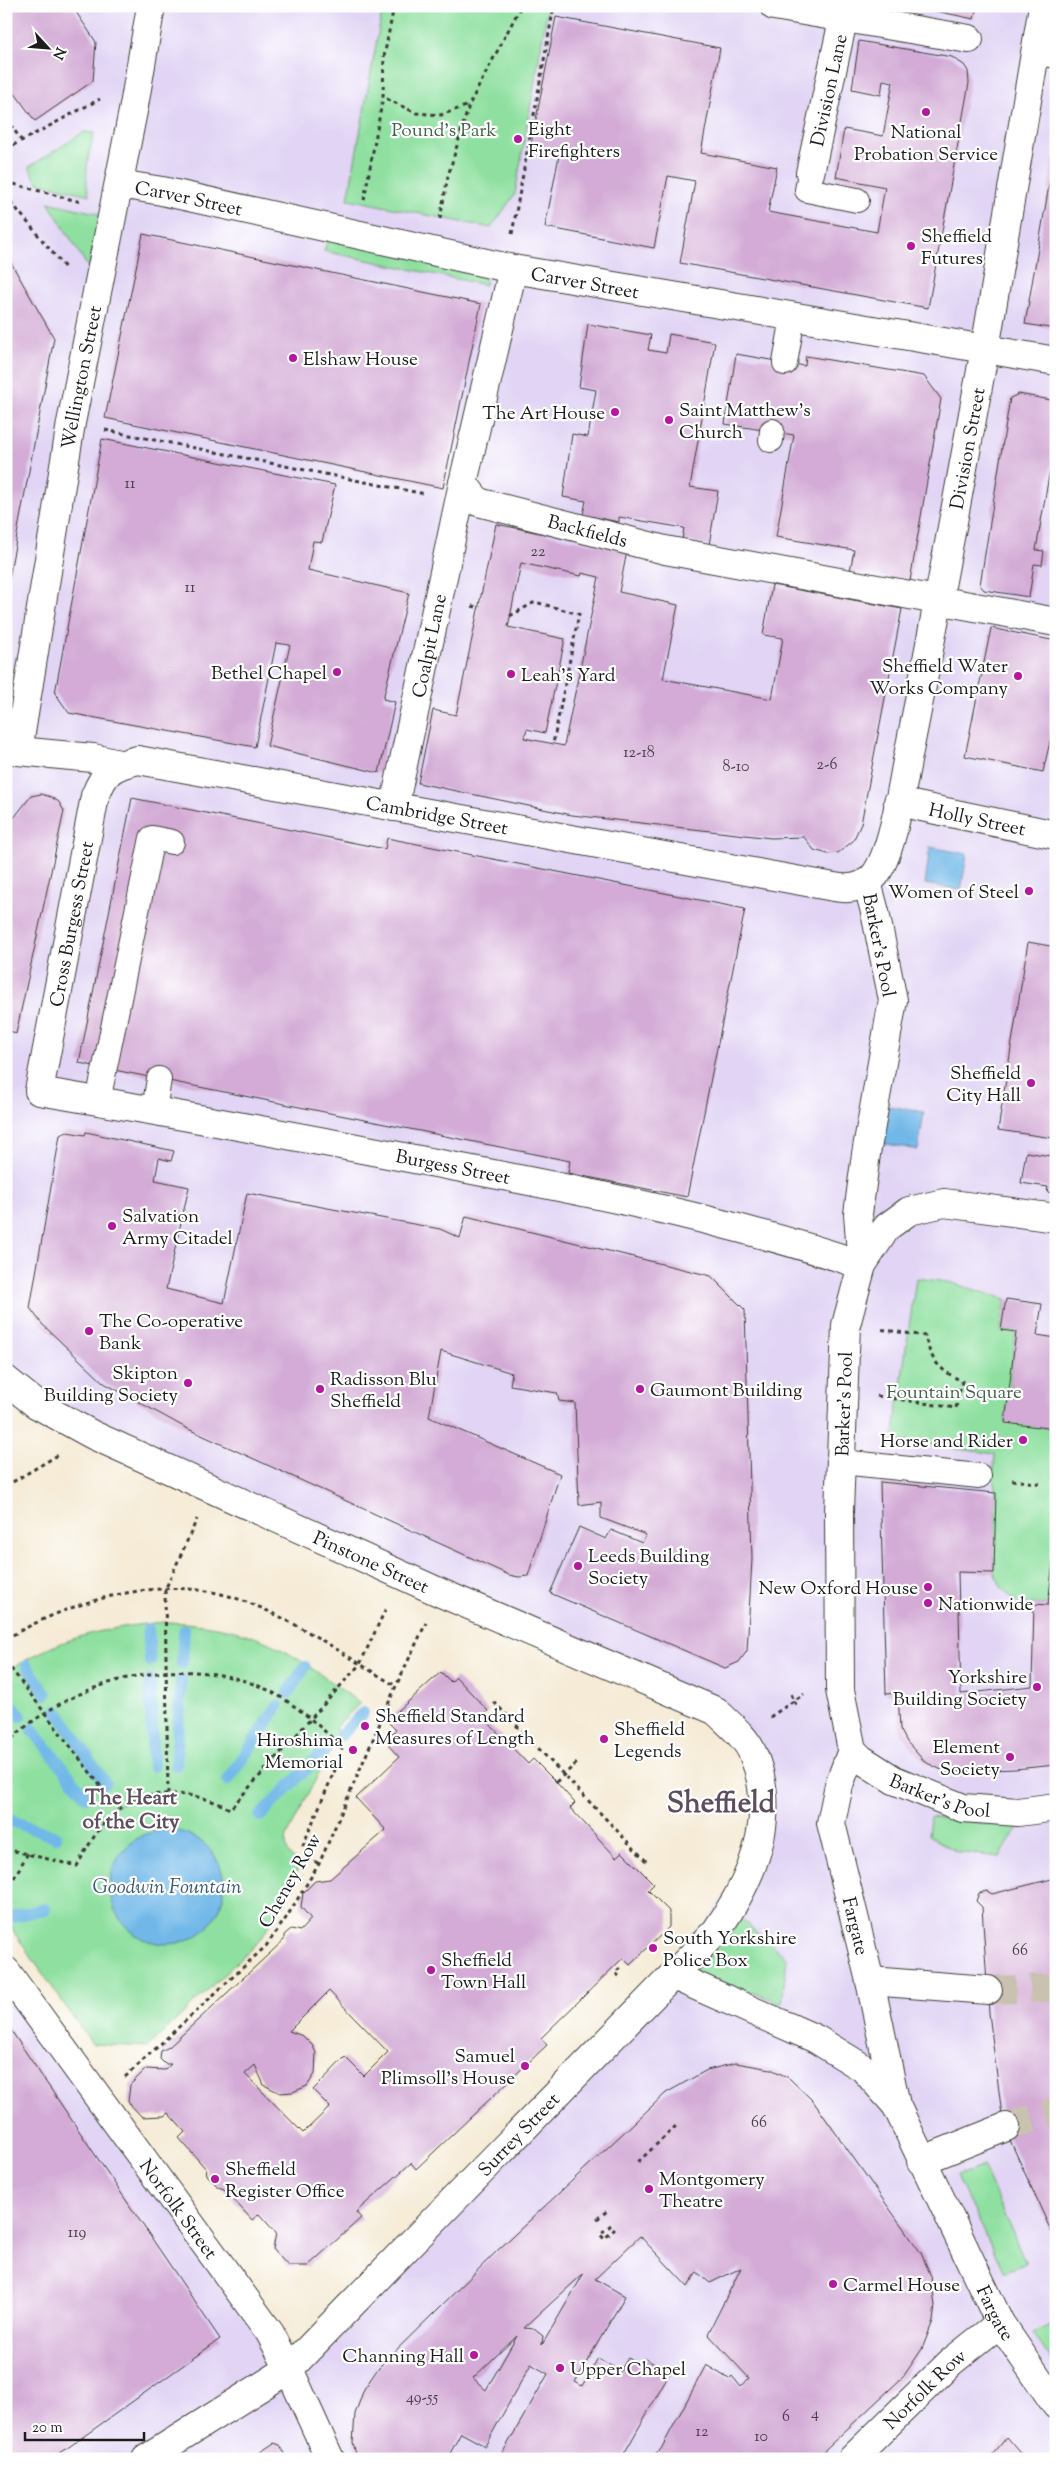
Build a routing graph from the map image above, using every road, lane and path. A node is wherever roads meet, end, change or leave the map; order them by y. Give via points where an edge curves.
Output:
1 (151, 6) edge
2 (394, 6) edge
3 (520, 6) edge
4 (554, 6) edge
5 (774, 6) edge
6 (1043, 6) edge
7 (845, 12) edge
8 (969, 39) dead end
9 (1046, 52) edge
10 (139, 80) junction
11 (383, 97) junction
12 (470, 105) junction
13 (6, 118) edge
14 (21, 140) junction
15 (6, 149) edge
16 (810, 172) joint
17 (6, 182) edge
18 (119, 184) junction
19 (6, 196) edge
20 (857, 200) dead end
21 (113, 211) junction
22 (358, 234) junction
23 (435, 251) junction
24 (509, 268) junction
25 (94, 305) junction
26 (793, 317) junction
27 (984, 349) junction
28 (1056, 361) edge
29 (785, 363) dead end
30 (71, 423) junction
31 (461, 493) junction
32 (938, 598) junction
33 (510, 616) dead end
34 (1056, 622) edge
35 (552, 744) dead end
36 (10, 754) edge
37 (119, 764) junction
38 (898, 802) junction
39 (394, 807) junction
40 (1056, 835) edge
41 (172, 842) dead end
42 (866, 882) junction
43 (159, 1079) dead end
44 (39, 1091) joint
45 (98, 1101) junction
46 (154, 1110) junction
47 (1056, 1218) edge
48 (862, 1265) junction
49 (846, 1325) junction
50 (6, 1380) edge
51 (843, 1390) junction
52 (93, 1435) junction
53 (841, 1462) junction
54 (979, 1476) dead end
55 (6, 1486) edge
56 (210, 1489) junction
57 (401, 1575) junction
58 (165, 1590) junction
59 (441, 1594) junction
60 (6, 1640) edge
61 (6, 1662) edge
62 (360, 1664) junction
63 (841, 1668) junction
64 (166, 1673) junction
65 (396, 1686) junction
66 (791, 1694) dead end
67 (795, 1701) junction
68 (494, 1702) dead end
69 (797, 1707) dead end
70 (46, 1711) junction
71 (311, 1719) junction
72 (739, 1734) junction
73 (6, 1744) edge
74 (852, 1750) junction
75 (579, 1761) dead end
76 (563, 1775) junction
77 (556, 1782) dead end
78 (168, 1794) junction
79 (1056, 1807) edge
80 (118, 1809) junction
81 (6, 1849) edge
82 (28, 1853) junction
83 (648, 1863) dead end
84 (319, 1864) junction
85 (6, 1892) edge
86 (622, 1966) dead end
87 (6, 1971) edge
88 (618, 1976) dead end
89 (674, 1976) junction
90 (870, 1981) junction
91 (988, 1990) tunnel mouth
92 (99, 2100) junction
93 (896, 2106) junction
94 (677, 2125) dead end
95 (1006, 2128) tunnel mouth
96 (921, 2161) junction
97 (638, 2162) dead end
98 (607, 2210) dead end
99 (597, 2219) dead end
100 (611, 2224) dead end
101 (615, 2229) dead end
102 (1000, 2323) junction
103 (289, 2369) junction
104 (1056, 2404) edge
105 (146, 2459) edge
106 (330, 2459) edge
107 (852, 2459) edge

1 - 10 street, Wellington Street
2 - 11 path via 384,57
3 - 12 path
4 - 24 path
5 - 7 street
6 - 9 street, Division Street
7 - 8 street
7 - 16 street, Division Lane
9 - 27 street, Division Street
10 - 14 path
10 - 18 street, Wellington Street
11 - 12 path via 416,112 441,116
11 - 22 path
12 - 23 path via 448,176
13 - 14 path
14 - 15 path
16 - 20 lane via 807,190
17 - 21 path
18 - 21 street, Wellington Street
18 - 22 street, Carver Street
19 - 25 path
21 - 25 street, Wellington Street
22 - 23 street, Carver Street
23 - 24 street, Carver Street
24 - 26 street, Carver Street
24 - 31 street
25 - 30 street, Wellington Street
26 - 27 street, Carver Street
26 - 29 lane
27 - 28 street, Carver Street
27 - 32 street, Division Street
30 - 31 path via 337,475
30 - 36 street, Wellington Street
31 - 32 street, Backfields via 478,502 665,550
31 - 39 street, Coalpit Lane
32 - 34 street, Backfields
32 - 38 street, Division Street
33 - 35 path via 534,602 579,614
36 - 37 street, Cambridge Street via 94,758
37 - 39 street, Cambridge Street via 138,760
37 - 44 street, Cross Burgess Street via 102,777 95,796
38 - 40 street, Holly Street
38 - 42 street, Division Street via 886,853 874,876
39 - 42 street, Cambridge Street via 844,889
41 - 45 lane via 152,838
42 - 48 street, Barker's Pool via 893,1000 858,1214
43 - 46 lane
44 - 45 street, Burgess Street
45 - 46 street, Burgess Street
46 - 48 street, Burgess Street via 544,1183 762,1234
47 - 48 street via 944,1203 909,1211 887,1227
48 - 49 street, Barker's Pool
49 - 51 street, Barker's Pool
49 - 51 path via 925,1336 930,1355 946,1373 962,1381 956,1408
50 - 52 street, Pinstone Street via 36,1404
51 - 53 street, Barker's Pool
52 - 55 path
52 - 56 street, Pinstone Street
53 - 54 lane
53 - 63 street, Barker's Pool
56 - 57 street, Pinstone Street
56 - 58 path
57 - 59 street, Pinstone Street
57 - 62 path
58 - 60 path via 121,1594 78,1606 40,1620
58 - 62 path via 194,1590 232,1597 300,1628
58 - 64 path
59 - 65 path, Cheney Row
59 - 72 street, Pinstone Street via 716,1711
61 - 70 path
62 - 65 path
62 - 71 path
63 - 67 path
63 - 74 street, Barker's Pool via 840,1690
64 - 70 path via 103,1685
64 - 71 path via 198,1673 245,1682 270,1692
64 - 78 path
65 - 84 path, Cheney Row
66 - 67 path
67 - 69 path
67 - 72 path
68 - 76 path
70 - 73 path
70 - 80 path
71 - 78 path via 230,1809 207,1799
71 - 84 path via 342,1747 303,1844 304,1852
72 - 89 street, Surrey Street via 753,1754 764,1799 754,1865 716,1931
74 - 79 street, Barker's Pool via 894,1780 963,1808 1018,1812
74 - 90 street, Fargate via 839,1786 831,1823
75 - 76 path
76 - 77 path
76 - 83 path
78 - 80 path via 146,1796
80 - 82 path via 98,1831 77,1866
81 - 82 path
82 - 85 path
84 - 92 path, Cheney Row via 266,1946
86 - 88 path via 615,1973
87 - 92 street, Norfolk Street
89 - 93 street, Fargate via 816,2039 863,2068
89 - 103 street, Surrey Street
90 - 91 street
90 - 93 street, Fargate
92 - 103 street, Norfolk Street via 270,2333
93 - 96 street, Fargate
94 - 97 path
95 - 96 street
96 - 102 street, Fargate
98 - 99 path
100 - 101 path via 600,2234 604,2239
102 - 104 street, Fargate
102 - 107 street, Norfolk Row via 951,2362
103 - 105 street, Surrey Street
103 - 106 street, Norfolk Street

